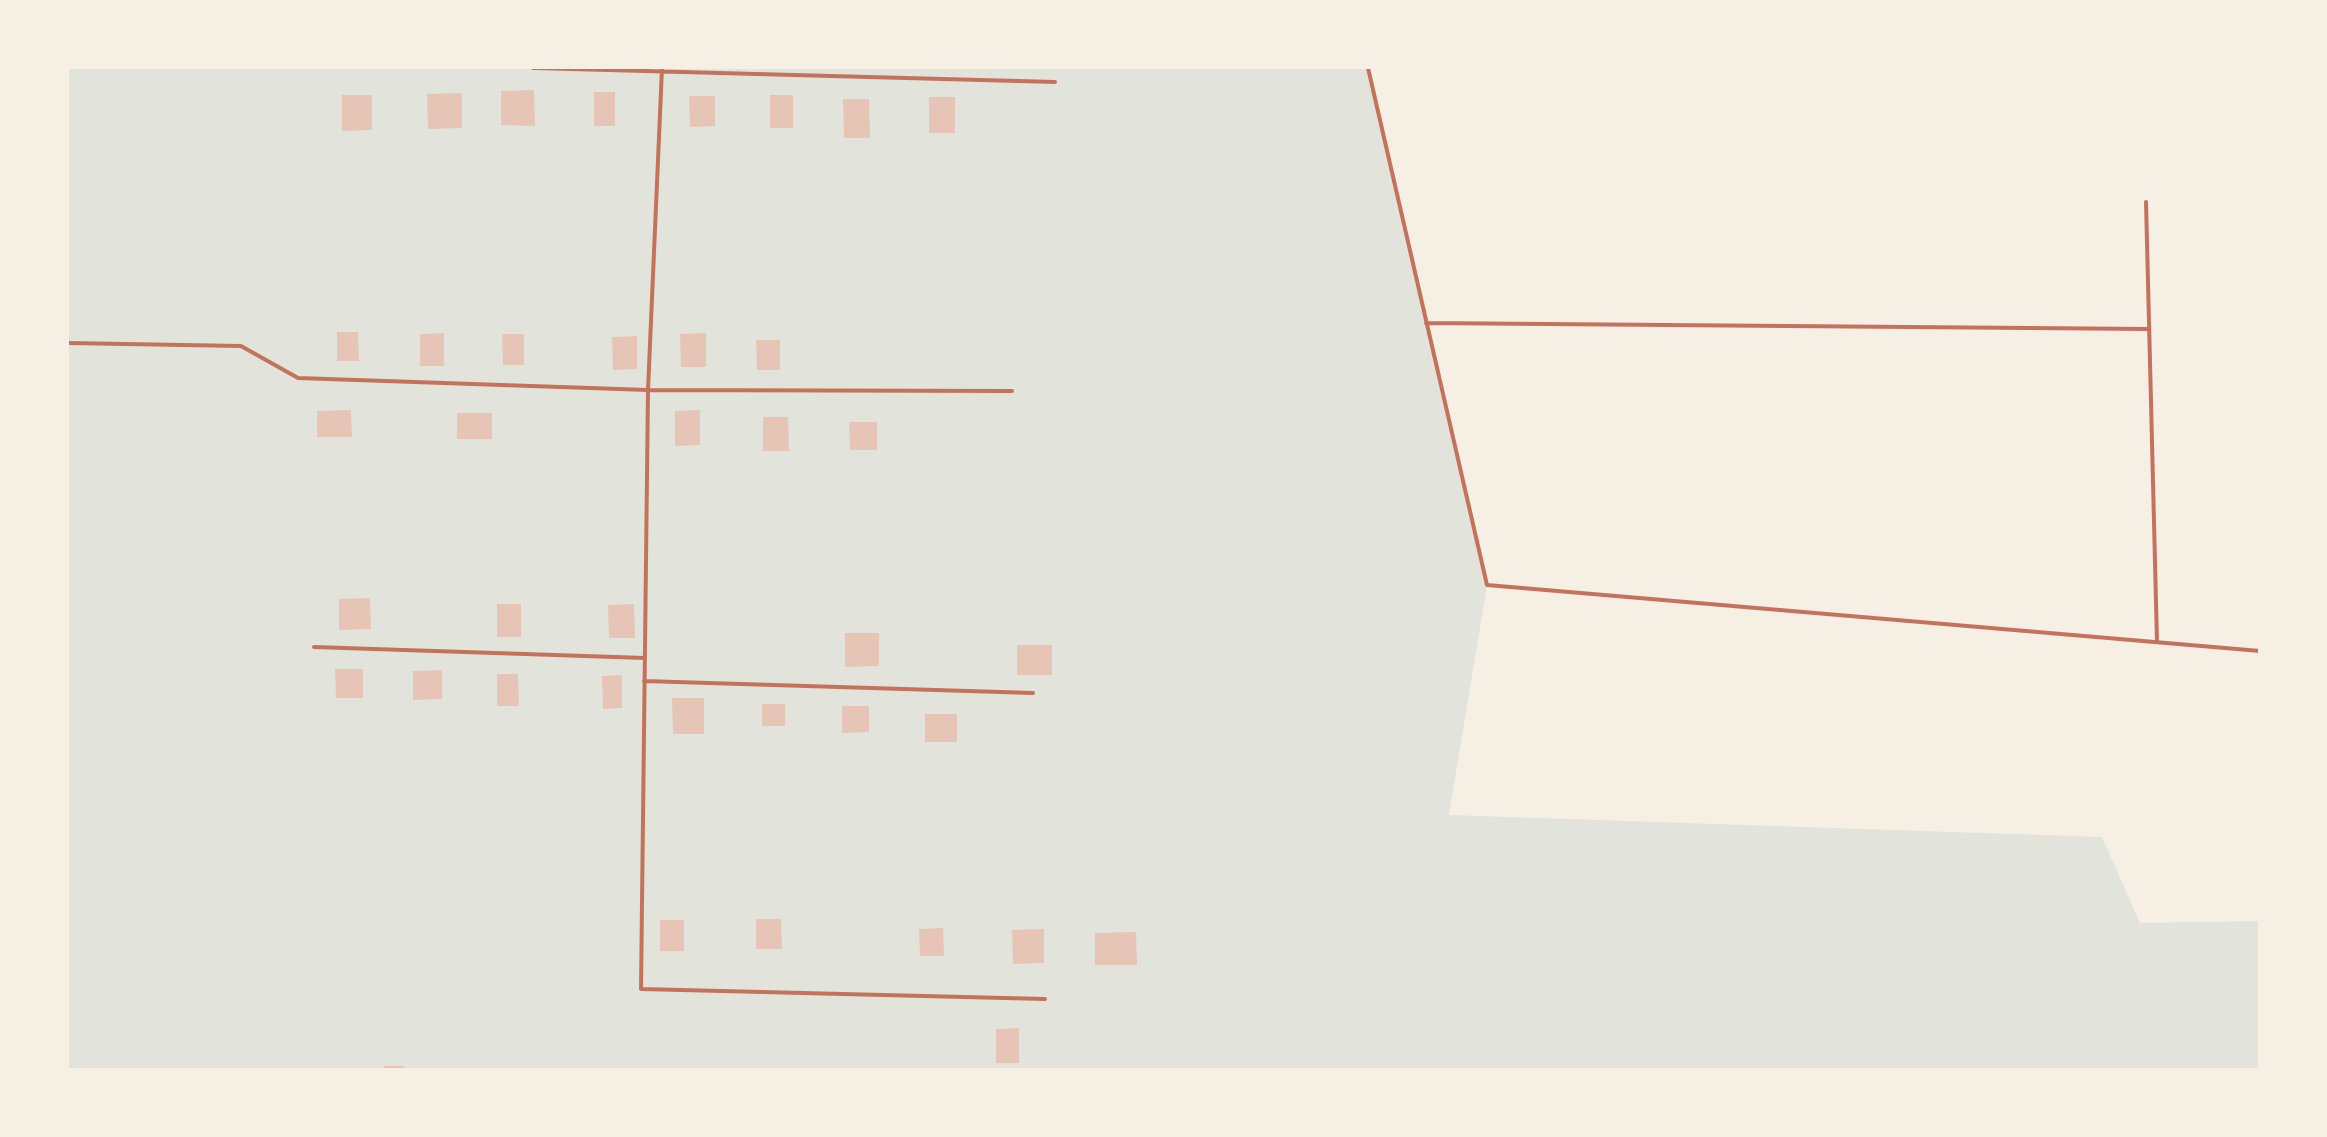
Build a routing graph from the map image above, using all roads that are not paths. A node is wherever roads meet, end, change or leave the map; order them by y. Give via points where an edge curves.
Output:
1 (533, 68) edge
2 (1368, 68) edge
3 (662, 70) edge
4 (1055, 82) dead end
5 (2146, 202) dead end
6 (1426, 323) junction
7 (2149, 329) junction
8 (68, 343) edge
9 (648, 390) junction
10 (1012, 391) dead end
11 (2157, 642) junction
12 (314, 647) dead end
13 (2260, 651) edge
14 (645, 658) junction
15 (644, 681) junction
16 (1033, 693) dead end
17 (1045, 999) dead end

1 - 3 lane
2 - 6 lane
3 - 4 lane
3 - 9 lane
5 - 7 lane
6 - 7 lane
6 - 11 lane via 1487,584
7 - 11 lane
8 - 9 lane via 241,346 298,378
9 - 10 lane
9 - 14 lane
11 - 13 lane
12 - 14 lane
14 - 15 lane
15 - 16 lane
15 - 17 lane via 641,989

